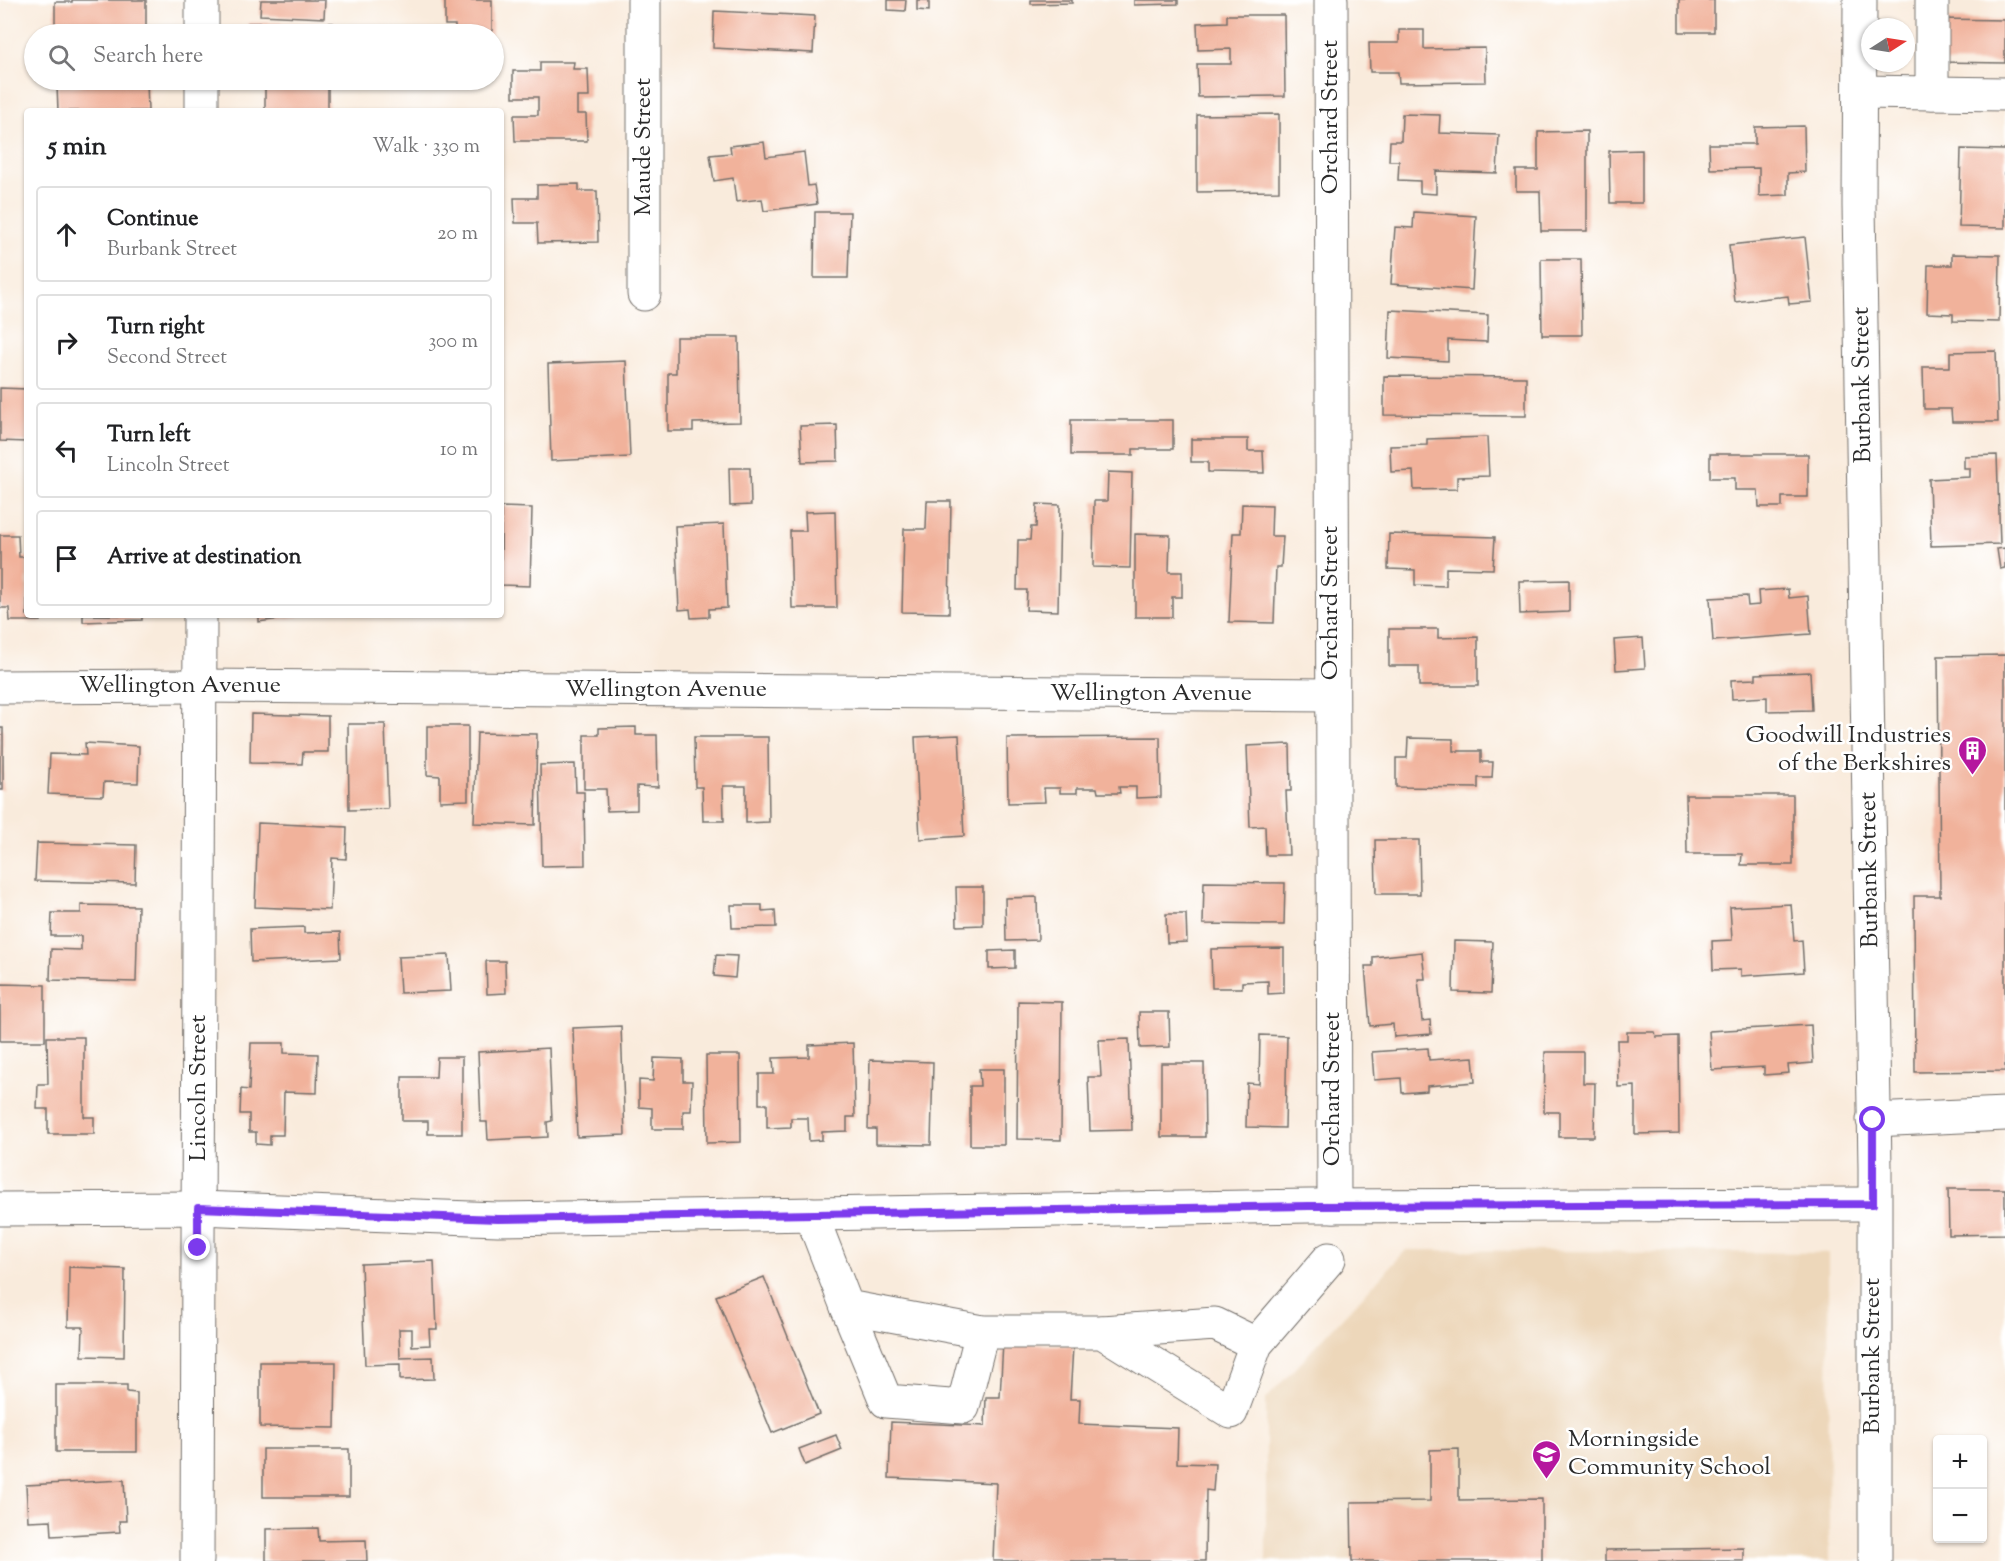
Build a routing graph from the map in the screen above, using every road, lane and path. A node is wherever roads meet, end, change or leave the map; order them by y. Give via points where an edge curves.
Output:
1 (202, 0) edge
2 (644, 0) edge
3 (1332, 0) edge
4 (1860, 0) edge
5 (1932, 0) edge
6 (202, 24) edge
7 (202, 90) edge
8 (1860, 92) junction
9 (1932, 93) junction
10 (2005, 94) edge
11 (202, 108) edge
12 (644, 294) dead end
13 (200, 618) edge
14 (200, 686) junction
15 (0, 687) edge
16 (1331, 695) junction
17 (2005, 1114) edge
18 (1873, 1120) junction
19 (1873, 1204) junction
20 (1334, 1206) junction
21 (198, 1208) junction
22 (0, 1209) edge
23 (811, 1214) junction
24 (1329, 1259) dead end
25 (847, 1307) junction
26 (982, 1332) junction
27 (1102, 1332) junction
28 (1256, 1344) junction
29 (197, 1561) edge
30 (1875, 1561) edge

1 - 6 street
2 - 12 street, Maude Street
3 - 16 street, Orchard Street
4 - 8 street, Burbank Street
5 - 9 street
7 - 11 street
8 - 9 street
8 - 18 street, Burbank Street
9 - 10 street
13 - 14 street, Lincoln Street
14 - 15 street, Wellington Avenue
14 - 16 street, Wellington Avenue
14 - 21 street, Lincoln Street
16 - 20 street, Orchard Street
17 - 18 street
18 - 19 street, Burbank Street
19 - 20 street
19 - 30 street, Burbank Street
20 - 23 street
21 - 22 street
21 - 23 street via 498,1219
21 - 29 street, Lincoln Street
23 - 25 street
24 - 28 street
25 - 26 street
25 - 26 street via 886,1401 963,1407
26 - 27 street
27 - 28 street via 1215,1324
27 - 28 street via 1231,1412

